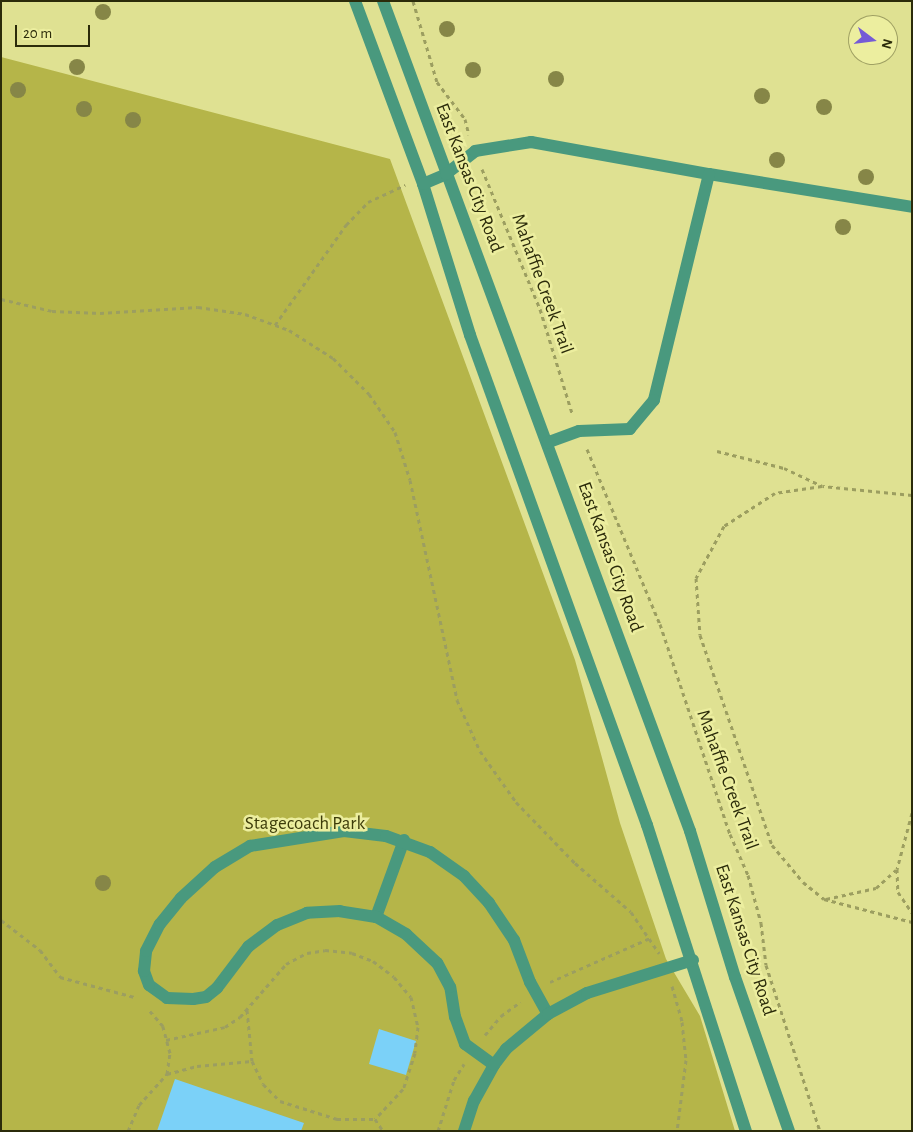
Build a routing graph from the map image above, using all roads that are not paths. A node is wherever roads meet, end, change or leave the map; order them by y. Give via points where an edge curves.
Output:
1 (355, 1) edge
2 (383, 1) edge
3 (446, 174) junction
4 (709, 174) junction
5 (423, 184) junction
6 (912, 207) edge
7 (548, 442) junction
8 (404, 840) junction
9 (376, 918) junction
10 (693, 960) junction
11 (548, 1014) junction
12 (494, 1064) junction
13 (464, 1131) edge
14 (746, 1131) edge
15 (789, 1131) edge

1 - 5 street
2 - 3 street, East Kansas City Road
3 - 4 street via 475,151 531,142
3 - 5 street
3 - 7 street, East Kansas City Road
4 - 6 street
4 - 7 street via 654,400 630,429 579,431
5 - 10 street via 470,335
7 - 15 street, East Kansas City Road via 690,831 735,977
8 - 9 street
8 - 9 street via 344,831 250,846 215,867 181,898 155,933 146,951 144,971 149,985 167,998 206,997 217,988 248,947 277,925 307,912 340,911
8 - 11 street via 430,852 464,876 489,903 514,940 530,982
9 - 12 street via 406,934 438,963 450,987 455,1017 465,1044
10 - 11 street via 587,993
10 - 14 street
11 - 12 street via 506,1049
12 - 13 street via 474,1101

